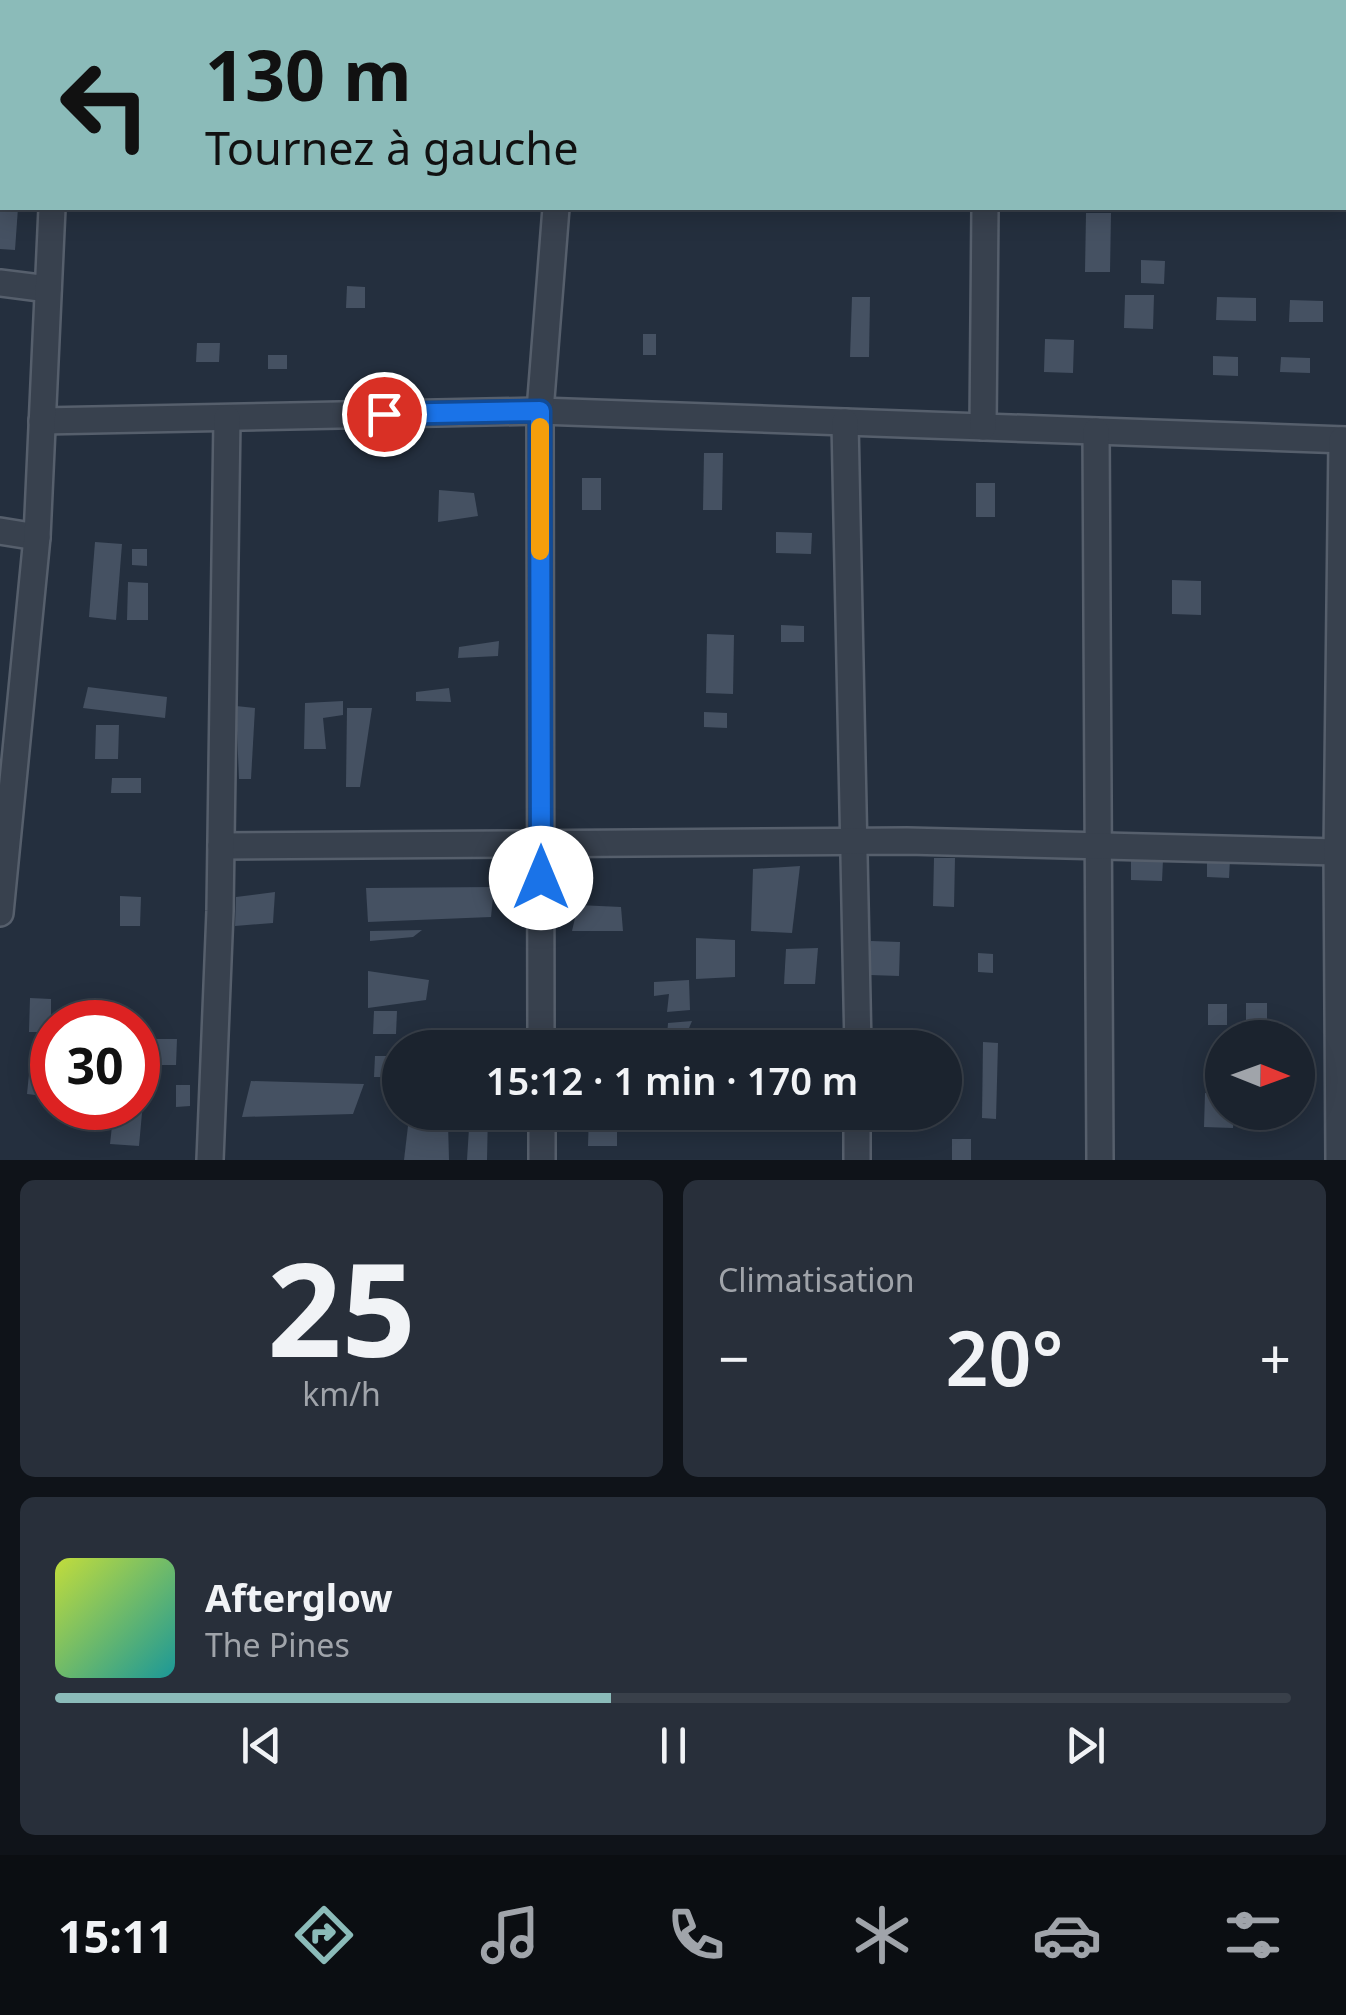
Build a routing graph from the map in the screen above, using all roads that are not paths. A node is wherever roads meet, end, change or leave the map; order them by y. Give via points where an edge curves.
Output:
1 (52, 210) edge
2 (556, 210) edge
3 (984, 210) edge
4 (0, 283) edge
5 (48, 290) junction
6 (540, 411) junction
7 (228, 418) junction
8 (42, 421) junction
9 (845, 422) junction
10 (983, 427) junction
11 (1096, 431) junction
12 (1344, 440) edge
13 (0, 531) edge
14 (37, 536) junction
15 (8, 751) edge
16 (855, 842) junction
17 (541, 844) junction
18 (221, 846) junction
19 (1098, 846) junction
20 (1338, 852) junction
21 (0, 913) edge
22 (542, 1030) edge
23 (858, 1030) edge
24 (542, 1130) edge
25 (857, 1130) edge
26 (210, 1160) edge
27 (542, 1160) edge
28 (856, 1160) edge
29 (1100, 1160) edge
30 (1339, 1160) edge

1 - 5 street
2 - 6 street
3 - 10 street
4 - 5 street
5 - 8 street
6 - 7 street
6 - 9 street
6 - 17 street
7 - 8 street
7 - 18 street
8 - 14 street
9 - 10 street
9 - 16 street
10 - 11 street
11 - 12 street
11 - 19 street
12 - 20 street
13 - 14 street
14 - 15 street
15 - 21 street
16 - 17 street
16 - 19 street
16 - 23 street
17 - 18 street
17 - 22 street
18 - 26 street
19 - 20 street
19 - 29 street
20 - 30 street
24 - 27 street
25 - 28 street

